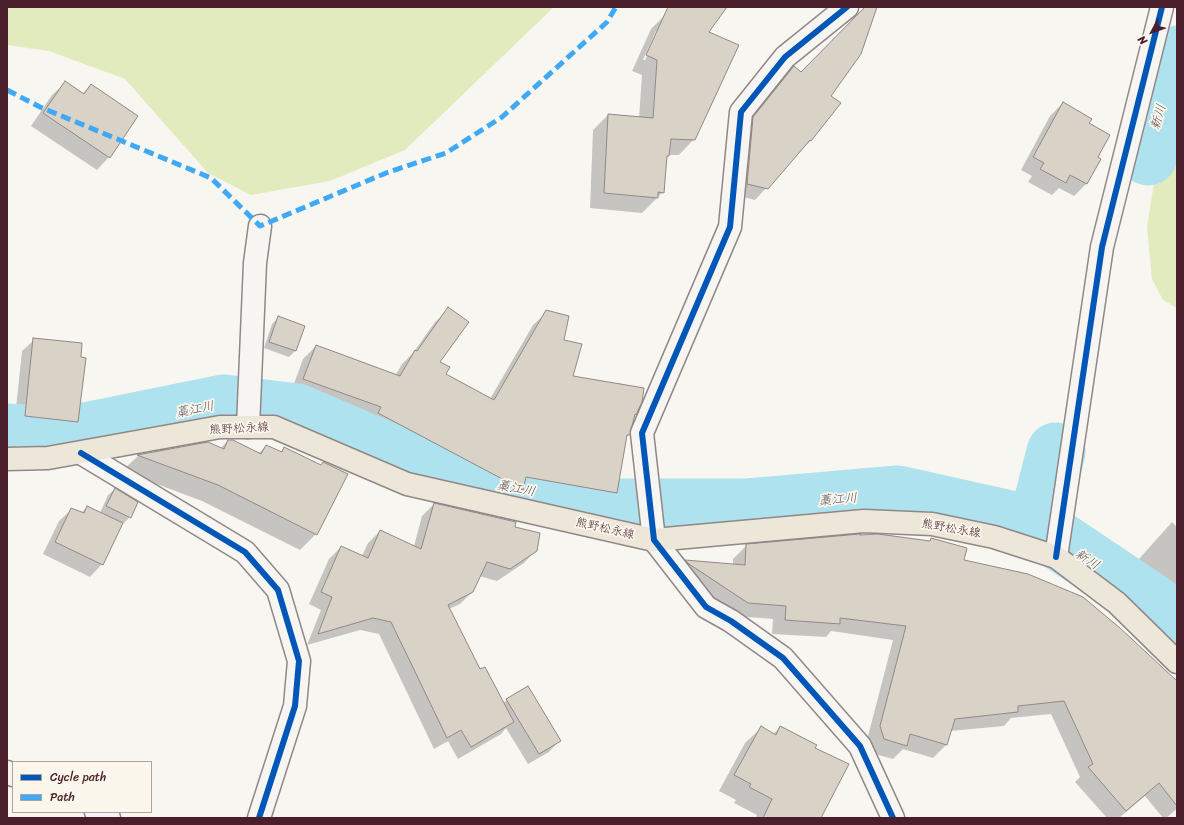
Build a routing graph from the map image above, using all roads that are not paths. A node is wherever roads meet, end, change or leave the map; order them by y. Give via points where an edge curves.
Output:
1 (847, 7) edge
2 (1162, 7) edge
3 (260, 226) dead end
4 (249, 420) junction
5 (81, 453) junction
6 (7, 458) edge
7 (654, 540) junction
8 (1056, 557) junction
9 (1177, 662) edge
10 (98, 813) edge
11 (109, 818) edge
12 (259, 818) edge
13 (893, 818) edge

1 - 7 street via 785,57 741,112 730,226 642,433
2 - 8 street via 1102,247
3 - 4 street via 255,263
4 - 5 main road, 熊野松永線
4 - 7 main road, 熊野松永線 via 274,427 407,484
5 - 6 main road, 熊野松永線 via 48,458
5 - 12 street via 245,552 278,590 299,661 295,706
7 - 8 main road, 熊野松永線 via 864,521 932,524 994,537
7 - 13 street via 706,607 731,621 783,658 860,746
8 - 9 main road, 熊野松永線 via 1117,603
10 - 11 street

